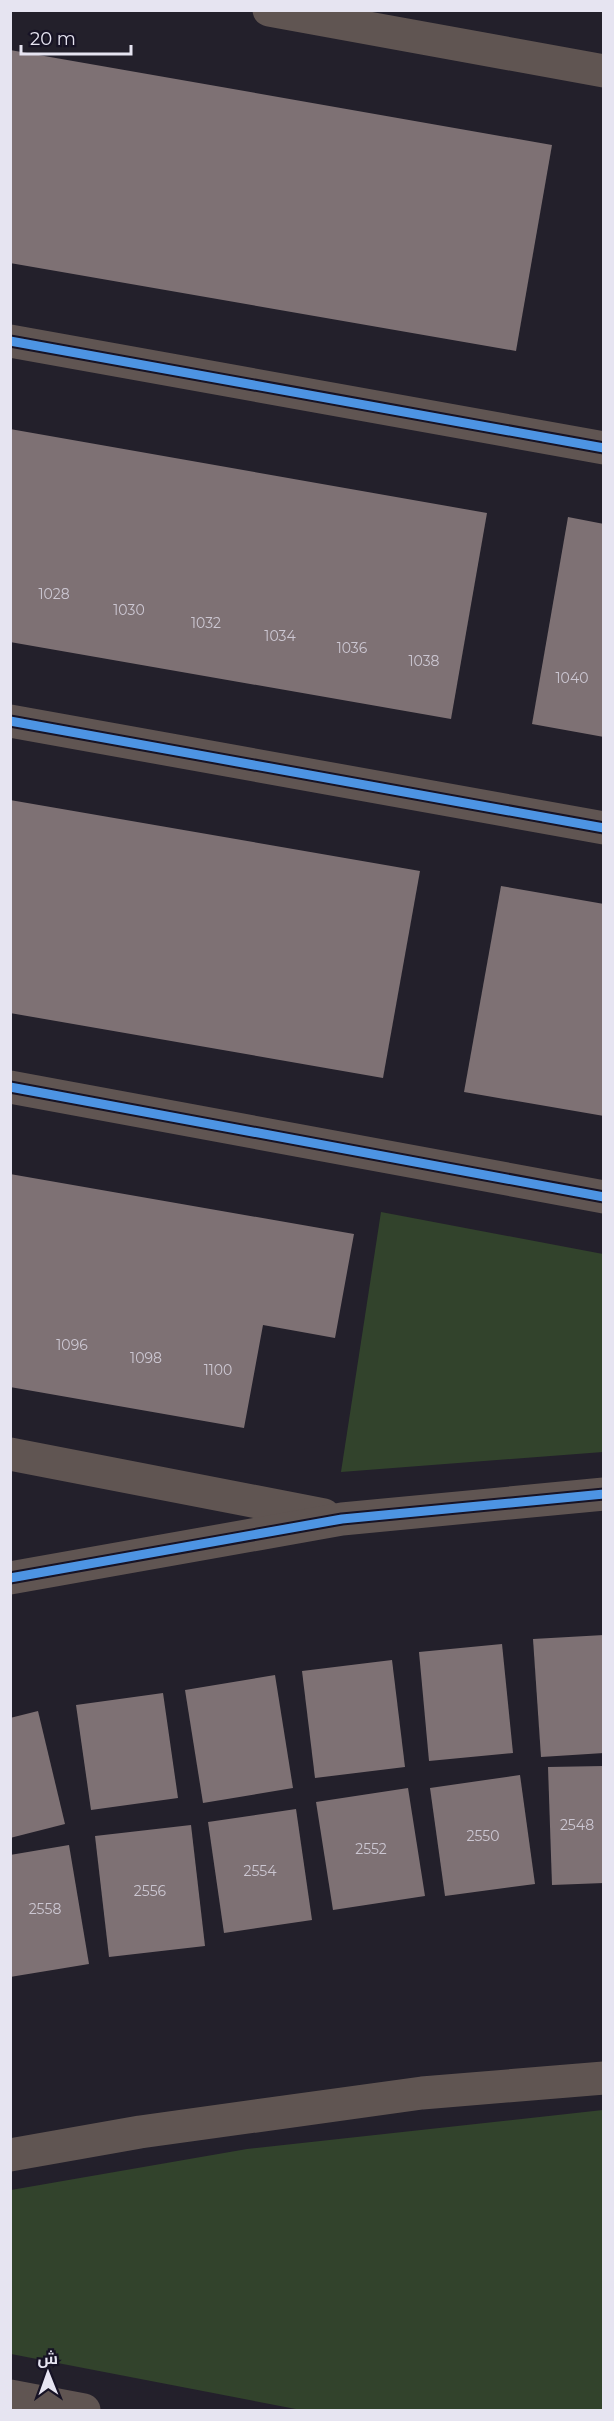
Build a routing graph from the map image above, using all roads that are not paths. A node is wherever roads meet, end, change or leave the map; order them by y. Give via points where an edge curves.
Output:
1 (268, 10) edge
2 (603, 71) edge
3 (10, 341) edge
4 (603, 448) edge
5 (10, 721) edge
6 (603, 828) edge
7 (10, 1087) edge
8 (603, 1197) edge
9 (10, 1454) edge
10 (603, 1494) edge
11 (342, 1519) junction
12 (10, 1578) edge
13 (603, 2078) edge
14 (10, 2155) edge
15 (10, 2396) edge
16 (84, 2410) edge

1 - 2 street
3 - 4 street
5 - 6 street
7 - 8 street
9 - 11 street
10 - 11 street
11 - 12 street
13 - 14 street via 410,2095 140,2132
15 - 16 street

